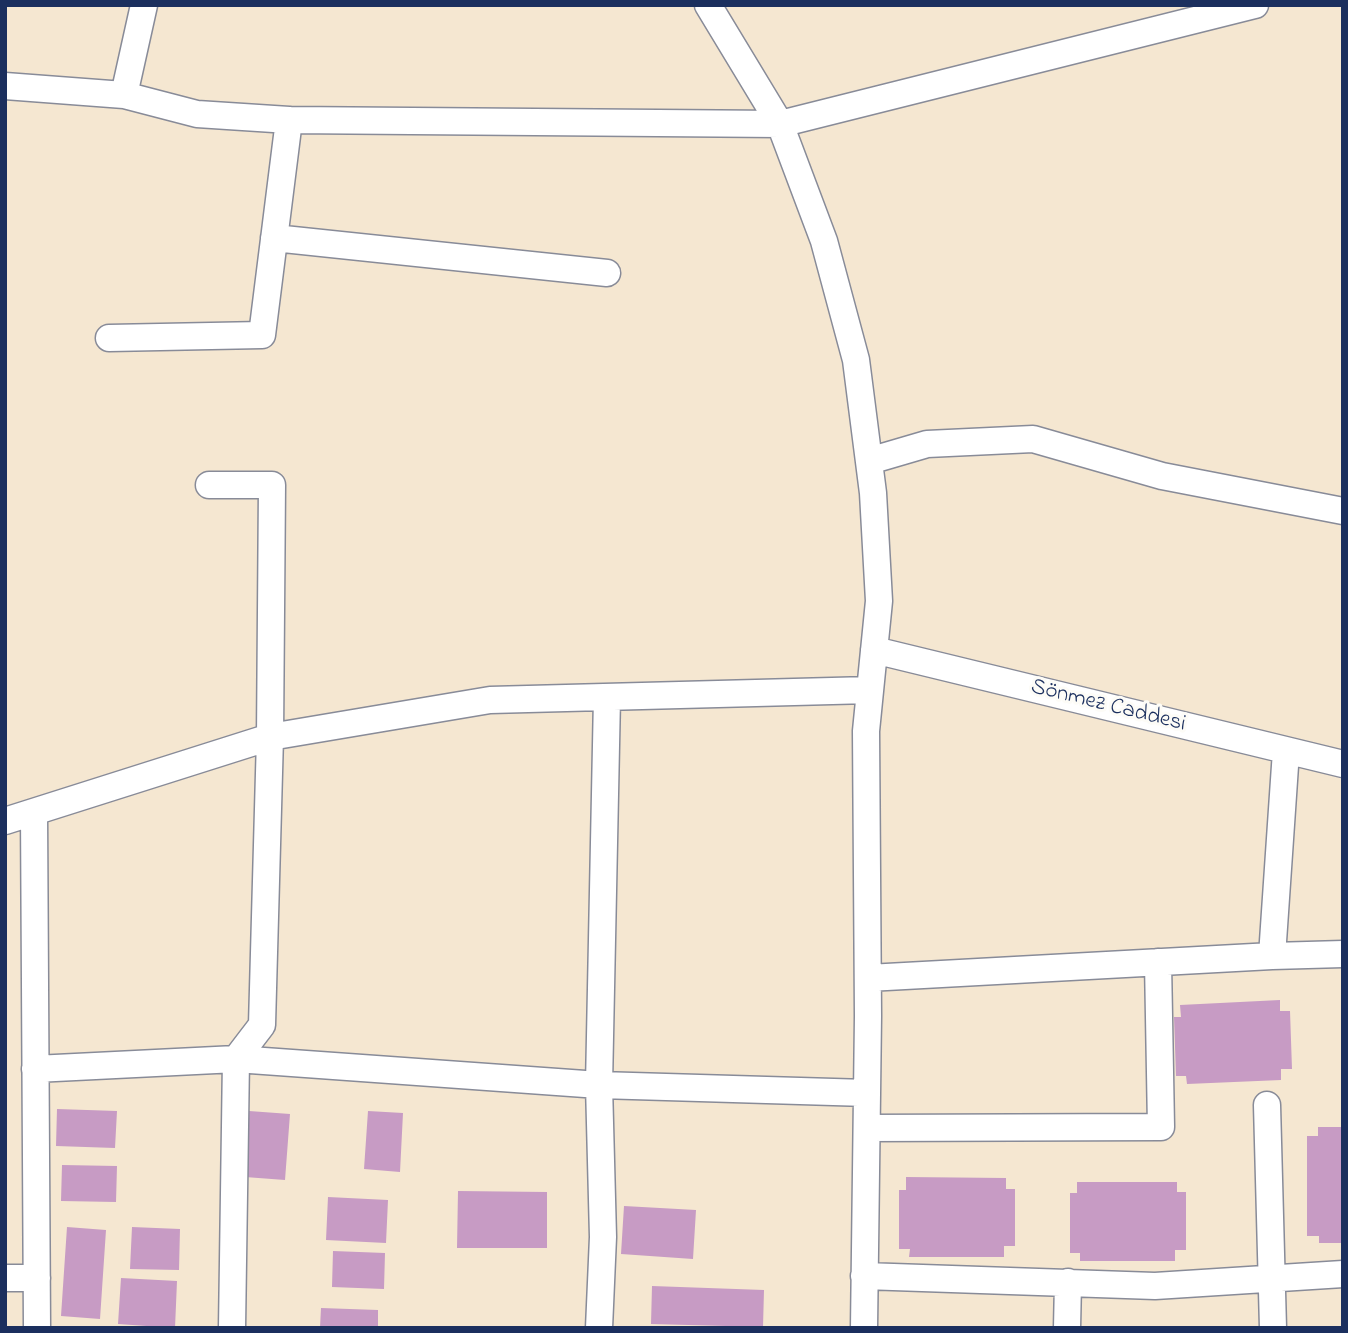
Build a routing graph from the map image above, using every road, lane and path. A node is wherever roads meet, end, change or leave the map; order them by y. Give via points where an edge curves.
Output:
1 (144, 5) edge
2 (708, 5) edge
3 (1255, 5) edge
4 (1161, 17) edge
5 (5, 86) edge
6 (124, 95) junction
7 (289, 120) junction
8 (780, 124) junction
9 (274, 238) junction
10 (607, 273) dead end
11 (109, 338) dead end
12 (869, 461) junction
13 (209, 485) dead end
14 (1343, 511) edge
15 (874, 650) junction
16 (870, 690) junction
17 (607, 696) junction
18 (270, 737) junction
19 (1286, 751) junction
20 (1343, 764) edge
21 (34, 812) junction
22 (5, 821) edge
23 (1343, 954) edge
24 (1272, 956) junction
25 (1158, 962) junction
26 (868, 978) junction
27 (236, 1059) junction
28 (35, 1069) junction
29 (599, 1085) junction
30 (867, 1093) junction
31 (1267, 1105) dead end
32 (867, 1128) junction
33 (1343, 1274) edge
34 (864, 1276) junction
35 (5, 1278) edge
36 (37, 1278) junction
37 (1273, 1278) junction
38 (1068, 1282) junction
39 (37, 1328) edge
40 (232, 1328) edge
41 (599, 1328) edge
42 (864, 1328) edge
43 (1067, 1328) edge
44 (1273, 1328) edge

1 - 6 street
2 - 8 street
3 - 4 street
4 - 8 street
5 - 6 street
6 - 7 street via 197,114
7 - 8 street
7 - 9 street
8 - 12 street via 824,241 856,360
9 - 10 street
9 - 11 street via 262,335
12 - 14 street via 927,444 1033,439 1162,476
12 - 15 street via 879,601
13 - 18 street via 272,485
15 - 16 street
15 - 19 street, Sönmez Caddesi
16 - 17 street
16 - 26 street via 866,731
17 - 18 street via 491,700
17 - 29 street
18 - 21 street
18 - 27 street via 262,1025
19 - 20 street, Sönmez Caddesi
19 - 24 street
21 - 22 street
21 - 28 street
23 - 24 street
24 - 25 street
25 - 26 street
25 - 32 street via 1161,1127
26 - 30 street
27 - 28 street
27 - 29 street
27 - 40 street
28 - 36 street
29 - 30 street
29 - 41 street via 603,1237
30 - 32 street
31 - 37 street
32 - 34 street
33 - 37 street
34 - 38 street
34 - 42 street
35 - 36 street
36 - 39 street
37 - 38 street via 1155,1286
37 - 44 street
38 - 43 street

